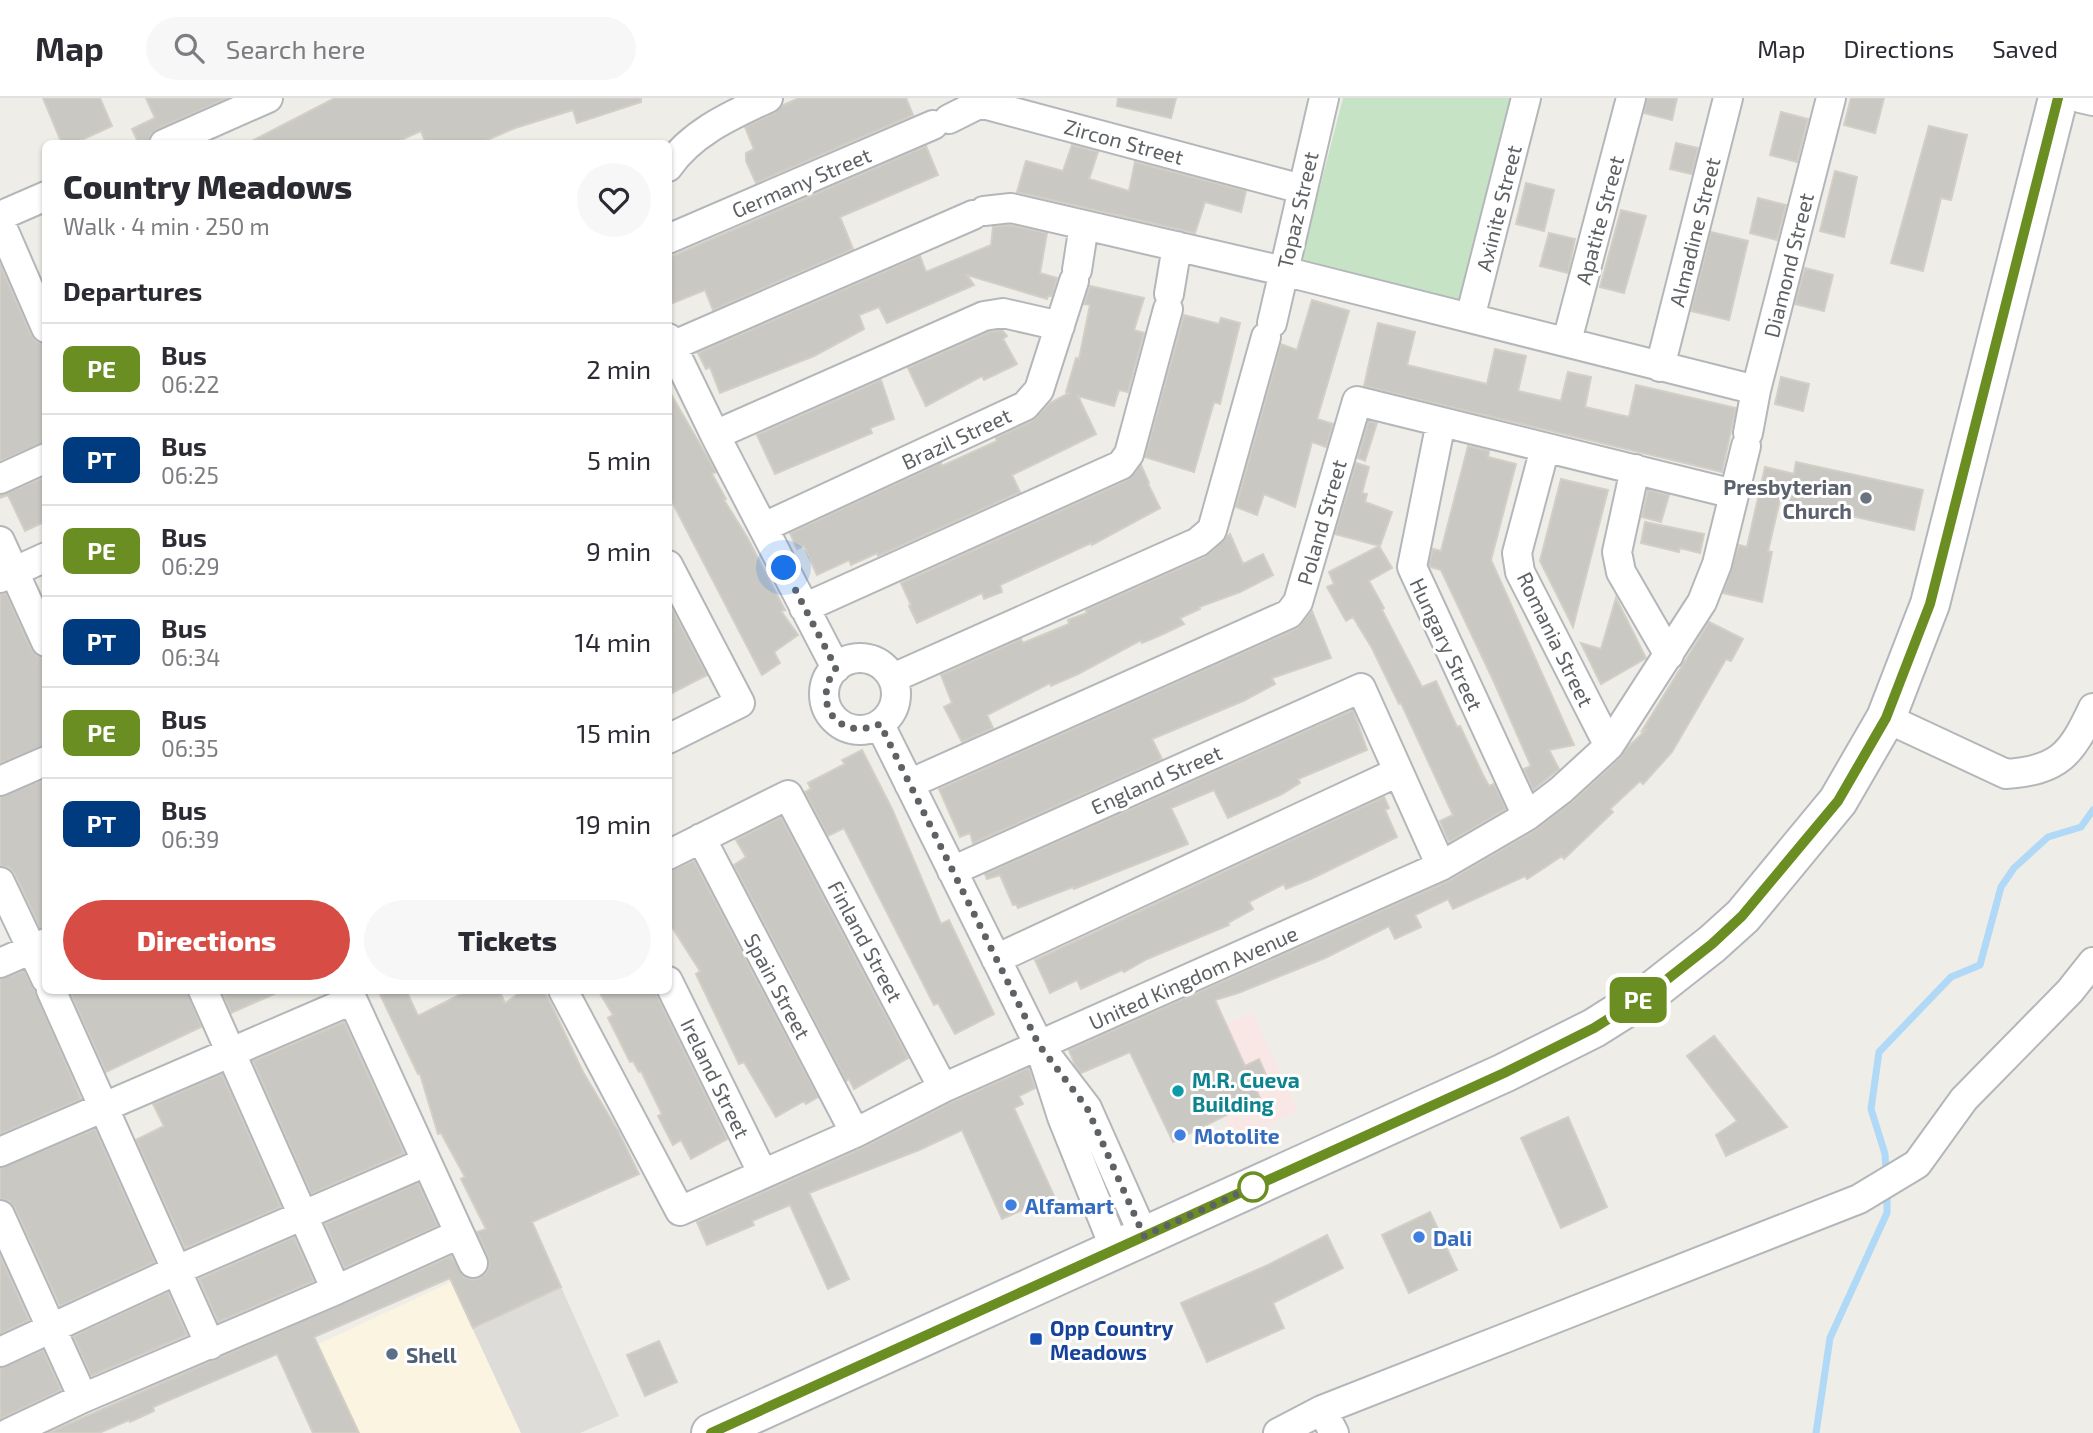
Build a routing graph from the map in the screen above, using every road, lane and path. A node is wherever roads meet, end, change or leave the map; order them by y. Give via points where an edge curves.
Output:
1 (268, 98) edge
2 (768, 98) edge
3 (1324, 98) edge
4 (1526, 98) edge
5 (1631, 98) edge
6 (1728, 98) edge
7 (1831, 98) edge
8 (2058, 98) edge
9 (2080, 98) edge
10 (2093, 101) edge
11 (941, 122) joint
12 (173, 140) edge
13 (672, 162) edge
14 (1301, 189) junction
15 (42, 198) edge
16 (0, 216) edge
17 (0, 222) edge
18 (1084, 225) junction
19 (672, 237) edge
20 (1177, 246) junction
21 (1283, 271) junction
22 (1470, 317) junction
23 (42, 319) edge
24 (1060, 326) junction
25 (672, 341) edge
26 (1567, 341) junction
27 (672, 346) edge
28 (1660, 366) junction
29 (1756, 390) junction
30 (1441, 422) junction
31 (715, 435) junction
32 (1747, 440) joint
33 (1545, 448) junction
34 (42, 460) edge
35 (1635, 469) junction
36 (0, 480) edge
37 (1734, 494) junction
38 (764, 527) junction
39 (0, 541) edge
40 (42, 559) edge
41 (672, 573) edge
42 (7, 575) edge
43 (804, 608) junction
44 (42, 635) edge
45 (1669, 655) junction
46 (836, 668) junction
47 (893, 678) junction
48 (2093, 708) edge
49 (1886, 718) junction
50 (880, 724) junction
51 (672, 737) edge
52 (1609, 746) junction
53 (42, 763) edge
54 (1398, 772) junction
55 (0, 781) edge
56 (909, 784) junction
57 (1527, 816) junction
58 (702, 838) junction
59 (672, 853) edge
60 (1441, 866) junction
61 (952, 871) junction
62 (0, 882) edge
63 (38, 946) edge
64 (996, 958) junction
65 (2093, 962) edge
66 (0, 963) edge
67 (672, 989) edge
68 (53, 994) edge
69 (205, 994) edge
70 (565, 994) edge
71 (350, 995) edge
72 (1039, 1045) junction
73 (230, 1051) junction
74 (943, 1088) junction
75 (104, 1105) junction
76 (855, 1133) junction
77 (0, 1152) edge
78 (426, 1162) junction
79 (762, 1174) junction
80 (0, 1215) edge
81 (303, 1215) junction
82 (459, 1234) junction
83 (1129, 1243) junction
84 (9, 1260) edge
85 (473, 1263) dead end
86 (177, 1270) junction
87 (337, 1290) junction
88 (50, 1327) junction
89 (210, 1345) junction
90 (0, 1352) edge
91 (83, 1398) junction
92 (1328, 1422) edge
93 (9, 1433) edge
94 (711, 1433) edge
95 (1278, 1433) edge

1 - 12 street
2 - 13 street via 695,138
3 - 14 street, Topaz Street
4 - 22 street, Axinite Street
5 - 26 street, Apatite Street
6 - 28 street, Almadine Street
7 - 29 street, Diamond Street
8 - 49 main road via 1930,604
9 - 10 street
11 - 14 street, Zircon Street via 988,104
11 - 19 street, Germany Street
14 - 21 street, Topaz Street
15 - 16 street
17 - 23 street
18 - 20 street
18 - 24 street, Brazil Street
18 - 25 street via 1011,208 979,213
20 - 21 street
20 - 43 street via 1169,302 1129,454 1121,465
21 - 22 street
21 - 47 street, Topaz Street via 1212,530 1198,542
22 - 26 street
24 - 31 street via 1003,313 984,316
24 - 38 street, Brazil Street via 1039,390 1025,406
26 - 28 street
27 - 31 street
28 - 29 street
29 - 32 street, Diamond Street
30 - 33 street, Poland Street
30 - 56 street, Poland Street via 1357,401 1298,602 1289,614
30 - 57 street, Hungary Street via 1412,567
31 - 38 street
32 - 37 street, United Kingdom Avenue
33 - 35 street, Poland Street
33 - 52 street, Romania Street via 1517,552 1520,572
34 - 36 street
35 - 37 street, Poland Street
35 - 45 street via 1617,552 1621,572
37 - 45 street, United Kingdom Avenue via 1717,564 1702,602
38 - 43 street
39 - 42 street
40 - 42 street
41 - 51 street via 740,703
42 - 44 street
43 - 46 street
45 - 52 street, United Kingdom Avenue
46 - 47 street via 855,658 867,659
46 - 50 street via 825,689 825,700 836,720 857,730
47 - 50 street via 896,699
48 - 49 street via 2066,754 2049,766 2006,774
49 - 83 main road via 1838,801 1742,916 1651,992 1594,1028 1504,1073
50 - 56 street
52 - 57 street, United Kingdom Avenue
53 - 55 street
54 - 60 street
54 - 61 street, England Street via 1361,688
54 - 64 street
56 - 61 street
57 - 60 street, United Kingdom Avenue
58 - 59 street
58 - 74 street, Finland Street via 788,795
58 - 76 street, Spain Street
60 - 72 street, United Kingdom Avenue
61 - 64 street
62 - 63 street
63 - 66 street
64 - 72 street
65 - 92 street via 1964,1099 1917,1164 1901,1174 1859,1199
67 - 79 street, Ireland Street
68 - 75 street
69 - 73 street
70 - 79 street, United Kingdom Avenue via 680,1211
71 - 73 street
71 - 78 street
72 - 74 street, United Kingdom Avenue
72 - 83 street via 1087,1108
73 - 75 street
73 - 81 street
74 - 76 street, United Kingdom Avenue
75 - 77 street
75 - 86 street
76 - 79 street, United Kingdom Avenue
78 - 81 street
78 - 82 street
80 - 84 street
81 - 86 street
81 - 87 street
82 - 85 street
82 - 87 street
83 - 94 main road
84 - 88 street
86 - 88 street
86 - 89 street
87 - 89 street
88 - 90 street
88 - 91 street
89 - 91 street
91 - 93 street
92 - 95 street

